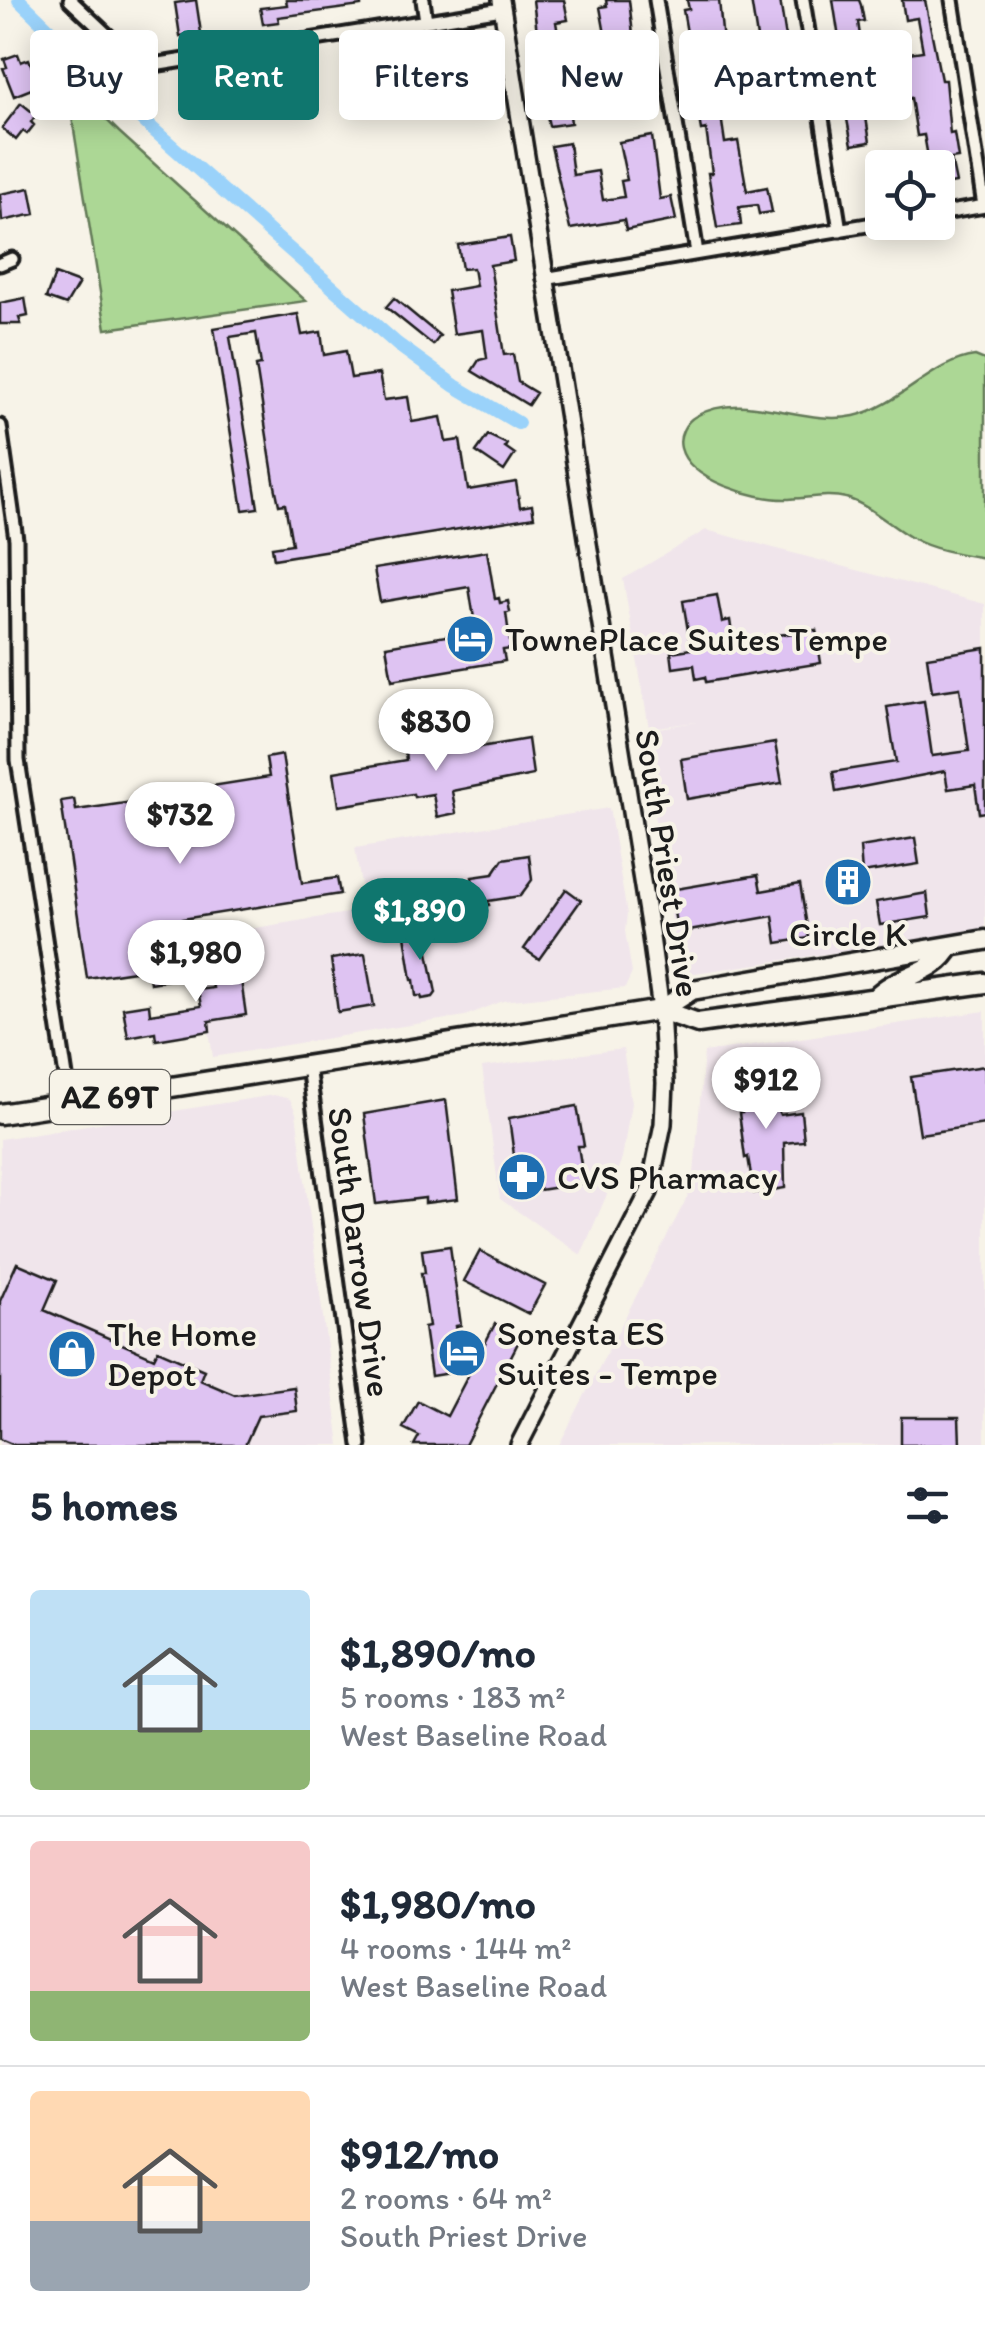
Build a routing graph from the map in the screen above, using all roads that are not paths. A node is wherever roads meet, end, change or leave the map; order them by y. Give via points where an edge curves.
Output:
1 (70, 0) edge
2 (422, 0) edge
3 (656, 0) edge
4 (804, 0) edge
5 (952, 0) edge
6 (501, 5) edge
7 (426, 21) junction
8 (984, 206) edge
9 (955, 211) edge
10 (865, 226) edge
11 (840, 230) junction
12 (697, 253) junction
13 (544, 279) junction
14 (0, 426) edge
15 (985, 940) edge
16 (950, 946) junction
17 (985, 983) edge
18 (876, 998) junction
19 (662, 1010) junction
20 (308, 1066) junction
21 (70, 1103) junction
22 (0, 1114) edge
23 (360, 1445) edge
24 (519, 1445) edge

1 - 7 street via 141,67
2 - 7 street
3 - 12 street
4 - 11 street
5 - 8 street
6 - 7 street
6 - 13 street, South Priest Drive
8 - 9 street
10 - 11 street
11 - 12 street
12 - 13 street
13 - 19 street, South Priest Drive
14 - 21 street via 16,538 18,760
15 - 16 main road
16 - 18 main road via 939,963 890,983
16 - 19 main road via 692,990
17 - 18 main road
18 - 19 main road via 698,1023
19 - 20 main road, AZ 69T
19 - 24 street, South Priest Drive via 663,1124 649,1192
20 - 21 main road, AZ 69T
20 - 23 street, South Darrow Drive
21 - 22 main road, AZ 69T

